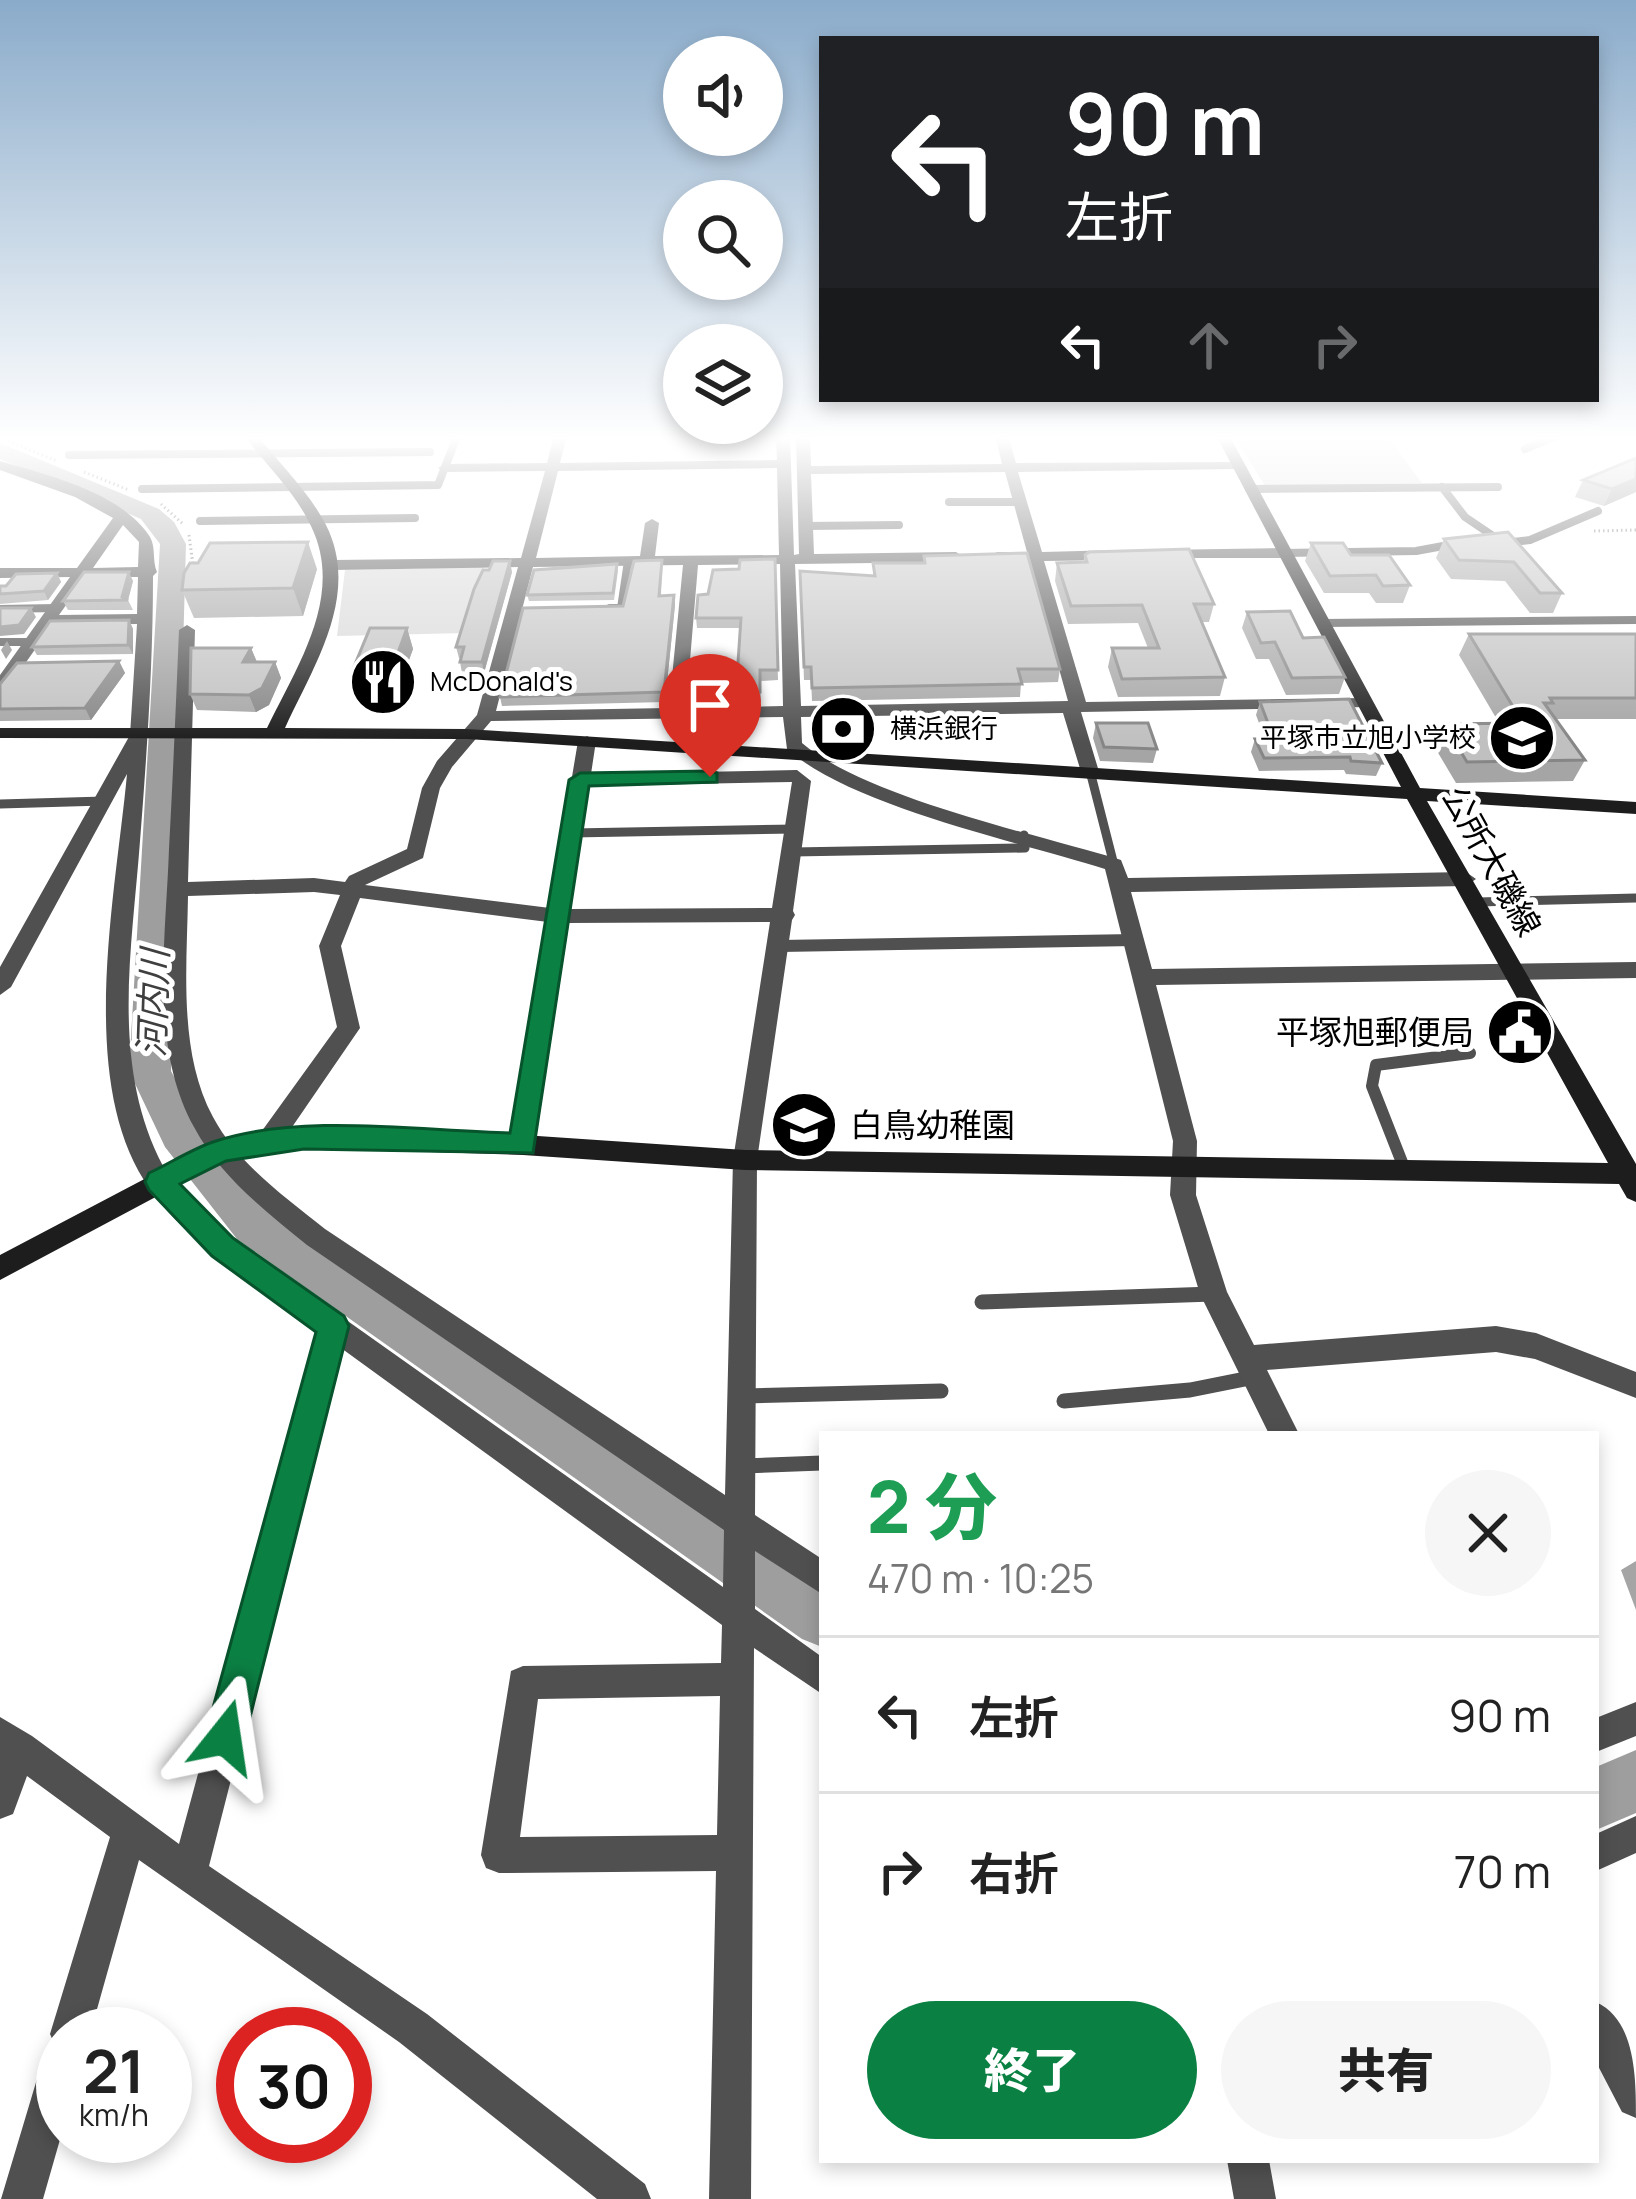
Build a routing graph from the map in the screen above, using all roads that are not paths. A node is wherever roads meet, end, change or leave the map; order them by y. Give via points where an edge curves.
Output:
1 (106, 538) edge
2 (142, 538) edge
3 (323, 538) edge
4 (533, 538) edge
5 (650, 538) edge
6 (787, 538) edge
7 (806, 538) edge
8 (1030, 538) edge
9 (1274, 538) edge
10 (1495, 538) edge
11 (1536, 538) edge
12 (1465, 544) edge
13 (1485, 544) edge
14 (1509, 547) junction
15 (1282, 553) junction
16 (1035, 556) junction
17 (807, 559) junction
18 (691, 560) junction
19 (788, 560) junction
20 (628, 561) junction
21 (646, 561) junction
22 (526, 562) junction
23 (333, 565) junction
24 (79, 572) junction
25 (148, 572) junction
26 (0, 573) edge
27 (1557, 603) edge
28 (0, 609) edge
29 (535, 609) edge
30 (599, 609) edge
31 (514, 610) junction
32 (52, 614) junction
33 (147, 620) junction
34 (1636, 620) edge
35 (1572, 621) junction
36 (1322, 623) junction
37 (187, 630) dead end
38 (0, 642) edge
39 (32, 642) junction
40 (37, 664) edge
41 (16, 665) junction
42 (0, 687) edge
43 (1364, 703) junction
44 (1074, 706) junction
45 (792, 711) junction
46 (677, 712) junction
47 (486, 716) junction
48 (183, 730) junction
49 (275, 730) junction
50 (144, 731) junction
51 (0, 734) edge
52 (467, 734) junction
53 (586, 741) junction
54 (799, 756) junction
55 (1090, 775) junction
56 (580, 780) junction
57 (1419, 795) junction
58 (104, 801) junction
59 (0, 804) edge
60 (1636, 808) edge
61 (572, 833) junction
62 (1024, 835) junction
63 (794, 841) junction
64 (1118, 875) junction
65 (1466, 879) junction
66 (352, 889) junction
67 (178, 890) junction
68 (1636, 898) edge
69 (1478, 902) junction
70 (784, 915) junction
71 (555, 916) junction
72 (1135, 940) junction
73 (781, 946) junction
74 (1636, 970) edge
75 (1516, 973) junction
76 (1141, 977) junction
77 (0, 987) edge
78 (1470, 1053) dead end
79 (268, 1142) junction
80 (523, 1145) junction
81 (215, 1153) junction
82 (746, 1160) junction
83 (1187, 1166) junction
84 (1405, 1170) junction
85 (165, 1179) junction
86 (1632, 1180) edge
87 (0, 1268) edge
88 (1214, 1294) junction
89 (982, 1302) dead end
90 (333, 1326) junction
91 (1252, 1368) junction
92 (1636, 1385) edge
93 (941, 1391) dead end
94 (744, 1396) junction
95 (1064, 1401) dead end
96 (1283, 1431) edge
97 (819, 1463) edge
98 (743, 1466) junction
99 (742, 1523) junction
100 (819, 1576) edge
101 (737, 1616) junction
102 (819, 1675) edge
103 (737, 1679) junction
104 (1636, 1719) edge
105 (1599, 1734) edge
106 (10, 1741) edge
107 (0, 1801) edge
108 (130, 1830) junction
109 (1636, 1834) edge
110 (1599, 1851) edge
111 (733, 1853) junction
112 (189, 1874) junction
113 (78, 2007) edge
114 (1599, 2028) edge
115 (1636, 2098) edge
116 (36, 2151) edge
117 (1249, 2163) edge
118 (22, 2199) edge
119 (630, 2199) edge
120 (730, 2199) edge
121 (1255, 2199) edge

1 - 24 street
2 - 25 street
3 - 23 street
4 - 22 street
5 - 21 street
6 - 19 street
7 - 17 street
8 - 16 street
9 - 15 street, 公所大磯線
10 - 14 lane
11 - 14 lane
12 - 15 lane
13 - 14 lane
15 - 16 street
15 - 36 street, 公所大磯線
16 - 17 street
16 - 44 street
17 - 19 street
18 - 19 street
18 - 21 street
18 - 46 street
19 - 45 street
20 - 21 street
20 - 22 street
20 - 30 lane via 621,608
22 - 23 street
22 - 31 street
23 - 49 street via 326,617
24 - 25 street
24 - 26 street
24 - 32 street
25 - 33 street
27 - 35 lane
28 - 32 lane
29 - 31 lane
31 - 47 street
32 - 33 street
32 - 39 street
33 - 50 street via 134,663
34 - 35 lane
35 - 36 lane
36 - 43 street, 公所大磯線
37 - 48 street
38 - 39 lane
39 - 41 street
40 - 41 street
41 - 42 street
43 - 44 street
43 - 57 street, 公所大磯線
44 - 45 street
44 - 55 street
45 - 46 street
45 - 54 street
46 - 47 street
47 - 52 street
48 - 49 street
48 - 50 street
48 - 67 street
49 - 52 street
50 - 51 street
50 - 58 street
50 - 85 street via 117,1059 126,1106
52 - 53 street
52 - 66 street via 431,788 416,853 366,873
53 - 54 street
53 - 56 street
54 - 55 street
54 - 62 street via 847,782
55 - 57 street
55 - 64 lane
56 - 61 street
56 - 63 street via 797,776
57 - 60 street
57 - 65 street, 公所大磯線
58 - 59 lane
58 - 77 street
61 - 63 lane
61 - 71 street
62 - 63 lane via 1025,848
62 - 64 street
63 - 70 street
64 - 65 street
64 - 72 street
65 - 69 street, 公所大磯線
66 - 67 street
66 - 71 street
66 - 79 street via 330,946 349,1028
67 - 81 street via 179,1059
68 - 69 lane
69 - 75 street, 公所大磯線
70 - 71 street
70 - 73 street
71 - 80 street
72 - 73 lane
72 - 76 street
73 - 82 street
74 - 75 street
75 - 76 street
75 - 86 street, 公所大磯線
76 - 83 street
78 - 84 lane via 1376,1065 1372,1086
79 - 80 street
79 - 81 street
80 - 82 street
81 - 85 street
81 - 99 street via 316,1237
82 - 83 street
82 - 94 street
83 - 84 street
83 - 88 street via 1183,1195
84 - 86 street
85 - 87 street
85 - 90 street via 223,1247
88 - 89 lane
88 - 91 street
90 - 101 street
90 - 112 street
91 - 92 street via 1496,1339
91 - 95 lane via 1190,1390
91 - 96 street
93 - 94 lane
94 - 98 street
97 - 98 lane
98 - 99 street
99 - 100 street
99 - 101 street
101 - 102 street
101 - 103 street
103 - 111 street
103 - 111 street via 523,1683 499,1855
104 - 105 street
106 - 107 street
106 - 108 street
108 - 112 street
108 - 113 street
109 - 110 street
111 - 120 street
112 - 119 street via 413,2029
114 - 115 street
116 - 118 street
117 - 121 street

